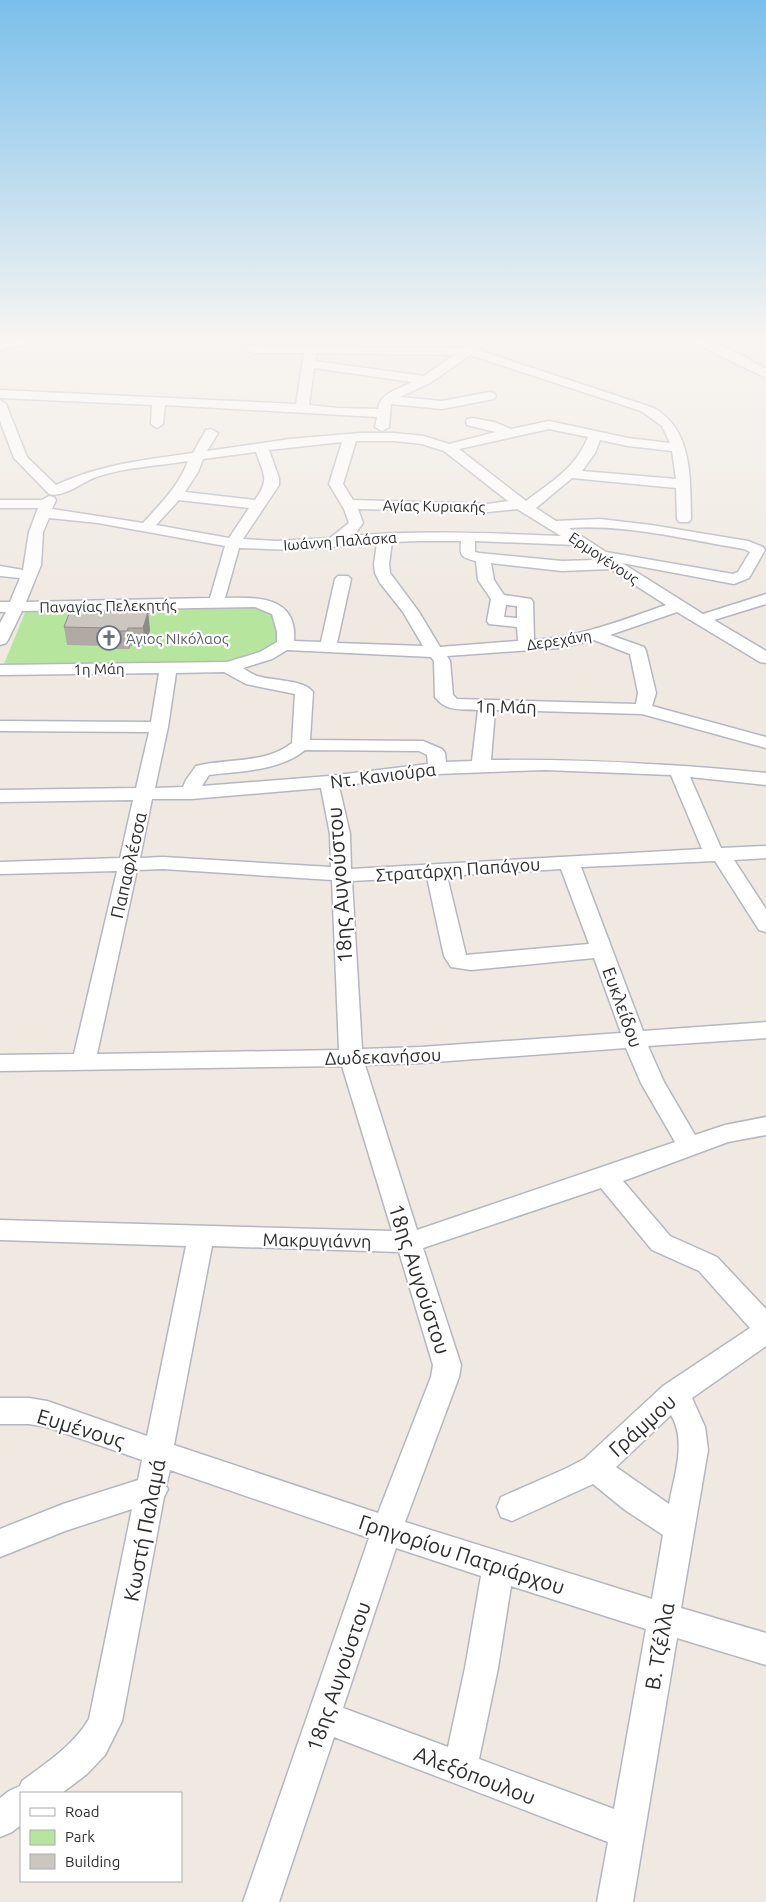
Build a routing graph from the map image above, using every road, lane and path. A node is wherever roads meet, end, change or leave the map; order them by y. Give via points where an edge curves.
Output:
1 (6, 428) edge
2 (318, 428) edge
3 (382, 428) edge
4 (498, 428) edge
5 (535, 428) edge
6 (562, 428) edge
7 (669, 428) edge
8 (212, 432) dead end
9 (509, 433) junction
10 (595, 435) junction
11 (381, 437) junction
12 (350, 438) junction
13 (305, 442) junction
14 (261, 447) junction
15 (449, 448) junction
16 (677, 448) junction
17 (197, 456) junction
18 (570, 474) junction
19 (682, 484) junction
20 (176, 495) junction
21 (48, 503) junction
22 (0, 504) edge
23 (348, 504) junction
24 (259, 505) junction
25 (523, 506) junction
26 (684, 520) dead end
27 (555, 525) junction
28 (147, 526) junction
29 (630, 527) junction
30 (386, 537) junction
31 (468, 538) junction
32 (579, 541) junction
33 (335, 542) junction
34 (234, 544) junction
35 (482, 558) junction
36 (608, 559) junction
37 (0, 571) edge
38 (29, 575) junction
39 (740, 577) junction
40 (343, 579) dead end
41 (766, 594) edge
42 (499, 599) junction
43 (766, 599) edge
44 (216, 603) junction
45 (678, 606) junction
46 (8, 607) edge
47 (702, 619) junction
48 (525, 623) junction
49 (594, 635) junction
50 (0, 640) edge
51 (283, 646) junction
52 (527, 646) junction
53 (328, 648) junction
54 (436, 652) junction
55 (766, 658) edge
56 (227, 667) junction
57 (168, 668) junction
58 (0, 670) edge
59 (487, 706) junction
60 (643, 709) junction
61 (0, 726) edge
62 (159, 727) junction
63 (766, 744) edge
64 (301, 745) junction
65 (481, 766) junction
66 (437, 768) junction
67 (678, 770) junction
68 (766, 779) edge
69 (329, 782) junction
70 (191, 793) junction
71 (144, 794) junction
72 (0, 796) edge
73 (766, 852) edge
74 (718, 855) junction
75 (569, 862) junction
76 (128, 863) junction
77 (0, 868) edge
78 (436, 870) junction
79 (343, 875) junction
80 (766, 925) edge
81 (602, 950) junction
82 (766, 1030) edge
83 (635, 1040) junction
84 (351, 1058) junction
85 (84, 1061) junction
86 (0, 1063) edge
87 (766, 1126) edge
88 (690, 1147) junction
89 (606, 1177) junction
90 (0, 1230) edge
91 (201, 1237) junction
92 (407, 1242) junction
93 (766, 1327) edge
94 (766, 1331) edge
95 (673, 1395) junction
96 (0, 1411) edge
97 (160, 1453) junction
98 (594, 1468) junction
99 (153, 1489) junction
100 (512, 1507) dead end
101 (679, 1528) junction
102 (387, 1530) junction
103 (0, 1543) edge
104 (498, 1566) junction
105 (663, 1619) junction
106 (766, 1649) edge
107 (324, 1717) junction
108 (460, 1770) junction
109 (35, 1792) edge
110 (20, 1804) edge
111 (0, 1820) edge
112 (627, 1832) junction
113 (261, 1902) edge
114 (615, 1902) edge

1 - 21 street via 13,453 25,463
2 - 13 street
3 - 11 street
4 - 9 street
5 - 9 street
6 - 10 street
7 - 16 street
8 - 17 street
9 - 15 street
10 - 16 street
10 - 18 street via 582,462
11 - 12 street
11 - 15 street
12 - 13 street
12 - 23 street via 336,483
13 - 14 street
14 - 17 street
14 - 24 street via 273,483
15 - 25 street, Ερμογένους
16 - 19 street
17 - 20 street via 192,472
17 - 21 street via 112,468 90,475
18 - 19 street
18 - 25 street
19 - 26 street
20 - 24 street
20 - 28 street
21 - 22 street, Ιωάννη Παλάσκα
21 - 28 street, Ιωάννη Παλάσκα via 74,515
21 - 38 street via 36,532 34,560
23 - 25 street, Αγίας Κυριακής
23 - 33 street via 356,525 338,536
24 - 34 street
25 - 27 street, Ερμογένους
27 - 29 street
27 - 32 street, Ερμογένους
28 - 34 street, Ιωάννη Παλάσκα
29 - 36 street
29 - 39 street via 756,548 758,552
30 - 31 street, Ιωάννη Παλάσκα
30 - 33 street, Ιωάννη Παλάσκα
30 - 54 street via 381,562 384,579 411,611 426,642
31 - 32 street, Ιωάννη Παλάσκα
31 - 35 street via 468,554
32 - 36 street, Ερμογένους
33 - 34 street, Ιωάννη Παλάσκα via 285,546
34 - 44 street
35 - 36 street via 562,566
35 - 42 street via 488,584
36 - 39 street via 727,578
36 - 45 street, Ερμογένους
37 - 38 street
38 - 46 street
39 - 41 street
40 - 53 street
42 - 48 street via 526,602
42 - 48 street via 494,621
43 - 47 street
44 - 46 street, Παναγίας Πελεκητής
44 - 51 street via 251,602 274,608 280,614 286,637
45 - 47 street, Ερμογένους
45 - 49 street, Δερεχάνη
46 - 50 street
47 - 55 street, Ερμογένους
48 - 52 street
49 - 52 street, Δερεχάνη
49 - 60 street via 638,651 647,693
51 - 53 street, 1η Μάη
51 - 56 street, 1η Μάη
52 - 54 street, Δερεχάνη
53 - 54 street, 1η Μάη
54 - 59 street, 1η Μάη via 442,661 447,701
56 - 57 street, 1η Μάη
56 - 64 street via 252,680 304,692
57 - 58 street, 1η Μάη
57 - 62 street, Παπαφλέσσα
59 - 60 street, 1η Μάη
59 - 65 street
60 - 63 street, 1η Μάη
61 - 62 street
62 - 71 street, Παπαφλέσσα
64 - 66 street via 423,746 436,753
64 - 70 street via 292,752 264,762 203,770
65 - 66 street, Ντ. Κανιούρα
65 - 67 street, Ντ. Κανιούρα
66 - 69 street, Ντ. Κανιούρα
67 - 68 street, Ντ. Κανιούρα
67 - 74 street
69 - 70 street, Ντ. Κανιούρα
69 - 79 street, 18ης Αυγούστου via 338,821
70 - 71 street, Ντ. Κανιούρα
71 - 72 street, Ντ. Κανιούρα
71 - 76 street, Παπαφλέσσα
73 - 74 street, Στρατάρχη Παπάγου
74 - 75 street, Στρατάρχη Παπάγου
74 - 80 street
75 - 78 street, Στρατάρχη Παπάγου
75 - 81 street, Ευκλείδου
76 - 77 street, Στρατάρχη Παπάγου
76 - 79 street, Στρατάρχη Παπάγου via 181,863
76 - 85 street, Παπαφλέσσα
78 - 79 street, Στρατάρχη Παπάγου
78 - 81 street via 459,962
79 - 84 street, 18ης Αυγούστου
81 - 83 street, Ευκλείδου
82 - 83 street, Δωδεκανήσου
83 - 84 street, Δωδεκανήσου
83 - 88 street, Ευκλείδου via 653,1083
84 - 85 street, Δωδεκανήσου
84 - 92 street, 18ης Αυγούστου
85 - 86 street, Δωδεκανήσου
87 - 88 street, Μακρυγιάννη via 736,1131
88 - 89 street, Μακρυγιάννη
89 - 92 street, Μακρυγιάννη
89 - 93 street via 661,1243 708,1264
90 - 91 street, Μακρυγιάννη
91 - 92 street, Μακρυγιάννη
91 - 97 street, Κωστή Παλαμά
92 - 102 street, 18ης Αυγούστου via 446,1365 445,1377
94 - 95 street, Γράμμου
95 - 98 street, Γράμμου
95 - 101 street, Β. Τζέλλα via 687,1414 693,1433
96 - 97 street, Ευμένους via 47,1414
97 - 99 street, Κωστή Παλαμά
97 - 102 street, Γρηγορίου Πατριάρχου
98 - 100 street, Γράμμου
98 - 101 street
99 - 103 street via 63,1518
99 - 109 street, Κωστή Παλαμά via 101,1733 79,1758
101 - 105 street, Β. Τζέλλα
102 - 104 street, Γρηγορίου Πατριάρχου
102 - 107 street, 18ης Αυγούστου
104 - 105 street, Γρηγορίου Πατριάρχου
104 - 108 street via 478,1692
105 - 106 street, Γρηγορίου Πατριάρχου
105 - 112 street, Β. Τζέλλα
107 - 108 street, Αλεξόπουλου
107 - 113 street, 18ης Αυγούστου
108 - 112 street, Αλεξόπουλου
110 - 111 street
112 - 114 street, Β. Τζέλλα

